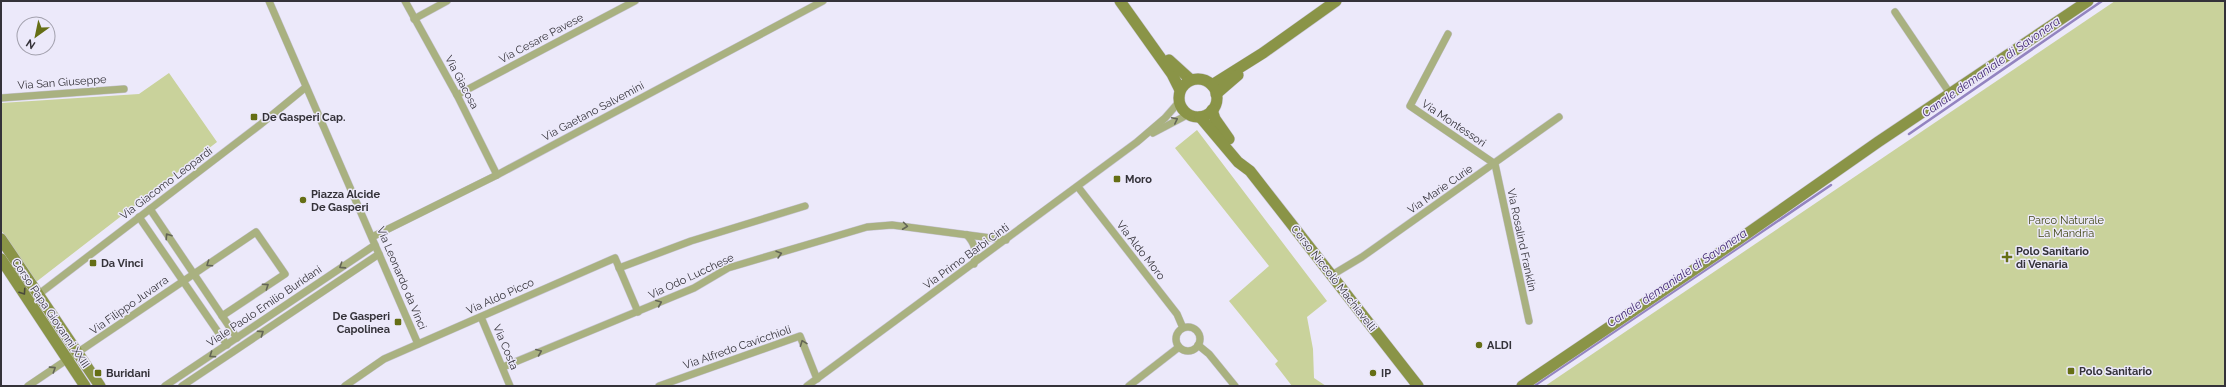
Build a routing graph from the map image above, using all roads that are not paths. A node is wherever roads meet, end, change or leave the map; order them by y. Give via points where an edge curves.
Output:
1 (269, 1) edge
2 (405, 1) edge
3 (447, 1) edge
4 (635, 1) edge
5 (823, 1) edge
6 (1120, 1) edge
7 (1336, 1) edge
8 (2088, 1) edge
9 (1895, 12) dead end
10 (414, 19) junction
11 (1135, 23) junction
12 (1448, 34) dead end
13 (1191, 80) junction
14 (306, 87) junction
15 (124, 89) dead end
16 (1214, 89) junction
17 (1180, 90) junction
18 (457, 95) junction
19 (1951, 95) junction
20 (1, 98) edge
21 (1179, 102) junction
22 (1931, 108) junction
23 (1212, 110) junction
24 (1188, 114) junction
25 (1200, 117) junction
26 (1559, 117) dead end
27 (1137, 142) junction
28 (1495, 164) junction
29 (1250, 171) junction
30 (497, 175) junction
31 (1826, 178) junction
32 (1078, 187) junction
33 (805, 206) dead end
34 (150, 208) junction
35 (138, 217) junction
36 (967, 235) junction
37 (372, 238) junction
38 (1006, 240) junction
39 (2, 242) edge
40 (375, 245) junction
41 (379, 254) junction
42 (1, 259) edge
43 (974, 264) junction
44 (619, 268) junction
45 (194, 274) junction
46 (1332, 275) junction
47 (182, 281) junction
48 (39, 294) junction
49 (638, 312) junction
50 (222, 316) junction
51 (481, 317) junction
52 (1529, 321) dead end
53 (1184, 328) junction
54 (237, 338) junction
55 (418, 344) junction
56 (227, 345) junction
57 (1198, 345) junction
58 (1179, 347) junction
59 (78, 353) junction
60 (68, 360) junction
61 (503, 367) junction
62 (817, 379) junction
63 (28, 386) edge
64 (85, 386) edge
65 (100, 386) edge
66 (165, 386) edge
67 (182, 386) edge
68 (345, 386) edge
69 (510, 386) edge
70 (659, 386) edge
71 (807, 386) edge
72 (1129, 386) edge
73 (1235, 386) edge
74 (1418, 386) edge
75 (1522, 386) edge

1 - 14 street, Via Leonardo da Vinci
2 - 10 street, Via Giacosa
3 - 10 street
4 - 18 street, Via Cesare Pavese
5 - 30 street, Via Gaetano Salvemini
6 - 11 street
7 - 16 street
8 - 19 street
9 - 19 street
10 - 18 street, Via Giacosa
11 - 13 street via 1178,70
11 - 17 street via 1172,74
12 - 28 street, Via Montessori via 1410,106
13 - 16 street via 1202,79
13 - 17 street
14 - 34 street, Via Giacomo Leopardi
14 - 37 street, Via Leonardo da Vinci
15 - 20 street, Via San Giuseppe
16 - 23 street via 1216,103
17 - 21 street
18 - 30 street, Via Giacosa
19 - 22 street
21 - 24 street
21 - 27 street, Via Primo Barbi Cinti
22 - 31 street
22 - 31 street via 1899,135
23 - 25 street
23 - 29 street, Corso Niccolò Machiavelli via 1221,129
24 - 25 street
27 -> 24 street, Via Primo Barbi Cinti
25 - 29 street, Corso Niccolò Machiavelli via 1238,162
26 - 28 street, Via Marie Curie
27 - 32 street, Via Primo Barbi Cinti
28 - 46 street, Via Marie Curie via 1362,257
28 - 52 street, Via Rosalind Franklin
29 - 46 street, Corso Niccolò Machiavelli
30 - 37 street, Via Gaetano Salvemini
31 - 75 street
32 - 38 street, Via Primo Barbi Cinti
32 - 53 street, Via Aldo Moro via 1177,314
33 - 44 street via 691,241
34 - 35 street, Via Giacomo Leopardi
45 -> 34 street
35 - 47 street
35 - 48 street, Via Giacomo Leopardi
36 - 38 street
36 - 43 street via 974,242
49 -> 36 street, Via Odo Lucchese via 694,288 728,268 868,227 892,225
37 - 40 street, Via Leonardo da Vinci
38 - 43 street, Via Primo Barbi Cinti
39 - 48 street, Corso Papa Giovanni XXIII
40 - 41 street, Via Leonardo da Vinci
40 -> 54 street, Viale Paolo Emilio Buridani
41 - 55 street, Via Leonardo da Vinci
67 -> 41 street, Viale Paolo Emilio Buridani
42 -> 60 street, Corso Papa Giovanni XXIII
43 - 62 street, Via Primo Barbi Cinti
44 - 49 street
44 - 51 street, Via Aldo Picco via 615,258
45 - 47 street, Via Filippo Juvarra
45 - 50 street
50 -> 45 street, Via Filippo Juvarra via 285,274 256,232
46 - 74 street, Corso Niccolò Machiavelli
47 - 56 street
47 - 59 street, Via Filippo Juvarra
48 - 59 street, Corso Papa Giovanni XXIII
61 -> 49 street, Via Odo Lucchese
50 - 54 street
51 - 55 street, Via Aldo Picco
51 - 61 street, Via Costa
53 - 57 street via 1191,327 1197,331 1200,338
53 - 58 street via 1176,336
54 - 56 street, Viale Paolo Emilio Buridani
55 - 68 street, Via Aldo Picco via 384,359
56 -> 66 street, Viale Paolo Emilio Buridani
57 - 58 street via 1189,351
57 - 73 street via 1210,354
58 - 72 street
59 - 60 street, Via Filippo Juvarra
59 - 65 street, Corso Papa Giovanni XXIII
63 -> 60 street, Via Filippo Juvarra
60 - 64 street, Corso Papa Giovanni XXIII
61 - 69 street, Via Costa
62 -> 70 street, Via Alfredo Cavicchioli via 800,336
62 - 71 street, Via Primo Barbi Cinti

